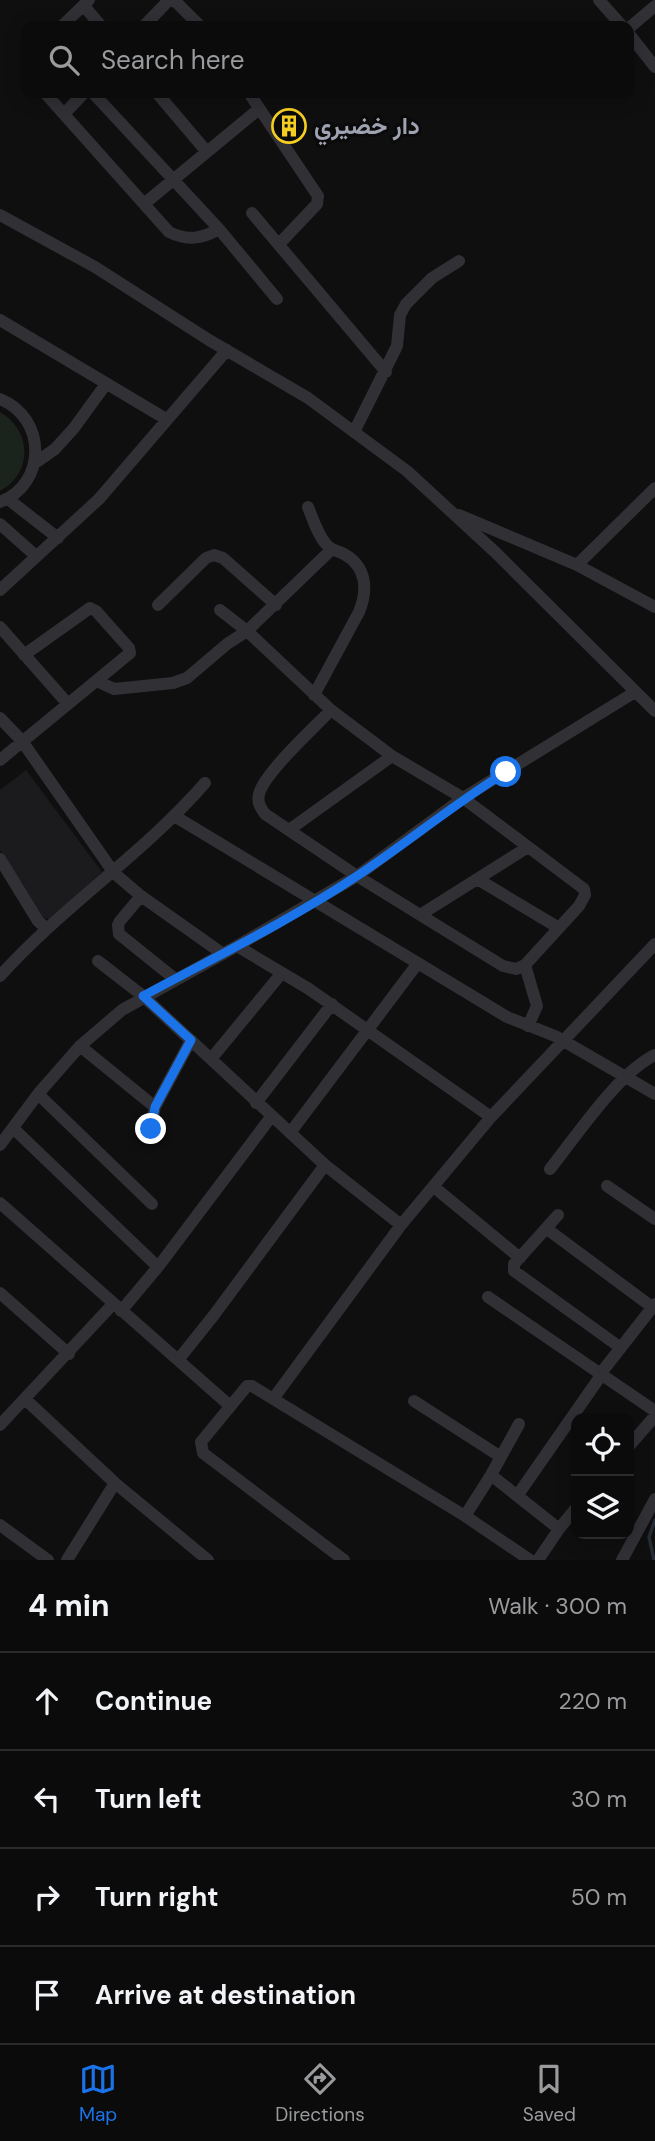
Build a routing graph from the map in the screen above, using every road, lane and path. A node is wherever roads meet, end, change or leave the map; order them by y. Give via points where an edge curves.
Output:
1 (172, 0) edge
2 (599, 0) edge
3 (86, 3) edge
4 (655, 6) edge
5 (67, 21) edge
6 (98, 21) edge
7 (149, 21) edge
8 (195, 21) edge
9 (618, 21) edge
10 (634, 25) edge
11 (634, 40) edge
12 (655, 67) edge
13 (50, 98) edge
14 (79, 98) edge
15 (98, 98) edge
16 (161, 98) edge
17 (252, 98) edge
18 (259, 109) junction
19 (64, 114) junction
20 (207, 152) junction
21 (172, 179) junction
22 (144, 204) junction
23 (252, 214) dead end
24 (0, 215) edge
25 (219, 229) junction
26 (279, 244) junction
27 (459, 261) dead end
28 (276, 299) dead end
29 (0, 320) edge
30 (227, 350) junction
31 (386, 372) junction
32 (106, 384) junction
33 (0, 400) edge
34 (166, 419) junction
35 (355, 432) junction
36 (35, 463) junction
37 (655, 488) edge
38 (4, 501) edge
39 (308, 507) dead end
40 (453, 512) junction
41 (0, 524) edge
42 (506, 535) junction
43 (58, 538) junction
44 (332, 549) junction
45 (495, 552) junction
46 (36, 556) junction
47 (577, 565) junction
48 (0, 590) edge
49 (653, 602) edge
50 (158, 605) dead end
51 (276, 605) junction
52 (220, 610) dead end
53 (0, 627) edge
54 (247, 631) junction
55 (24, 655) junction
56 (97, 681) junction
57 (635, 692) junction
58 (314, 695) junction
59 (68, 704) junction
60 (331, 710) junction
61 (655, 711) edge
62 (0, 718) edge
63 (22, 741) junction
64 (392, 756) junction
65 (0, 760) edge
66 (205, 783) dead end
67 (463, 798) junction
68 (176, 817) junction
69 (289, 830) junction
70 (528, 847) junction
71 (0, 859) edge
72 (114, 873) junction
73 (357, 876) junction
74 (479, 880) junction
75 (141, 896) junction
76 (315, 901) junction
77 (420, 915) junction
78 (559, 928) junction
79 (47, 929) junction
80 (655, 944) edge
81 (237, 946) junction
82 (223, 954) junction
83 (97, 961) dead end
84 (418, 963) junction
85 (525, 965) junction
86 (281, 974) junction
87 (0, 976) edge
88 (175, 979) junction
89 (143, 996) junction
90 (332, 1004) junction
91 (528, 1026) junction
92 (368, 1028) junction
93 (191, 1040) junction
94 (564, 1042) junction
95 (80, 1046) junction
96 (655, 1055) edge
97 (211, 1059) junction
98 (623, 1078) junction
99 (38, 1094) junction
100 (655, 1094) edge
101 (256, 1103) junction
102 (155, 1107) junction
103 (271, 1117) junction
104 (491, 1117) junction
105 (13, 1128) junction
106 (290, 1133) junction
107 (148, 1137) dead end
108 (0, 1145) edge
109 (325, 1165) junction
110 (550, 1169) dead end
111 (607, 1186) dead end
112 (434, 1187) junction
113 (0, 1203) edge
114 (152, 1204) dead end
115 (558, 1215) dead end
116 (655, 1219) edge
117 (401, 1225) junction
118 (547, 1229) junction
119 (520, 1258) junction
120 (158, 1267) junction
121 (0, 1293) edge
122 (488, 1297) dead end
123 (654, 1306) edge
124 (117, 1307) junction
125 (621, 1348) junction
126 (69, 1353) junction
127 (178, 1360) junction
128 (602, 1373) junction
129 (25, 1399) junction
130 (273, 1399) junction
131 (414, 1401) dead end
132 (229, 1405) junction
133 (655, 1413) edge
134 (519, 1424) dead end
135 (0, 1425) edge
136 (634, 1440) edge
137 (501, 1457) junction
138 (491, 1475) junction
139 (115, 1483) junction
140 (517, 1496) junction
141 (655, 1499) edge
142 (571, 1514) edge
143 (465, 1516) junction
144 (0, 1525) edge
145 (558, 1529) junction
146 (48, 1560) edge
147 (67, 1560) edge
148 (208, 1560) edge
149 (344, 1560) edge
150 (530, 1560) edge
151 (538, 1560) edge
152 (622, 1560) edge

1 - 7 street
1 - 8 street
2 - 9 street
3 - 5 street
3 - 6 street
4 - 10 street
11 - 12 street
13 - 19 street
14 - 19 street
15 - 21 street
16 - 20 street
17 - 18 street
18 - 20 street
18 - 26 street via 318,196 317,204
19 - 22 street
20 - 21 street
21 - 22 street
21 - 25 street
22 - 25 street via 177,236 194,239
23 - 26 street
24 - 30 street via 95,267
25 - 28 street
26 - 31 street
27 - 31 street via 432,278 406,304
29 - 32 street
30 - 34 street
30 - 35 street
31 - 35 street
32 - 34 street
32 - 36 street via 74,428
33 - 36 street via 19,411 31,426
34 - 43 street via 99,499
35 - 40 street
36 - 38 street via 25,484
37 - 47 street
38 - 43 street
39 - 44 street
40 - 42 street
40 - 45 street
41 - 46 street
42 - 45 street
42 - 47 street
43 - 46 street
44 - 51 street
44 - 58 street via 363,573 364,600
45 - 57 street
46 - 48 street
47 - 49 street
50 - 51 street via 214,555
51 - 54 street
52 - 54 street
53 - 55 street
54 - 56 street via 180,681 114,689
54 - 58 street
55 - 56 street via 86,609 93,609 130,653
55 - 59 street
56 - 59 street
57 - 61 street
57 - 67 street
58 - 60 street
59 - 63 street
60 - 64 street
60 - 69 street via 260,790 258,802 265,814
62 - 63 street
63 - 65 street
63 - 72 street
64 - 67 street
64 - 69 street
66 - 68 street
67 - 70 street
67 - 73 street
68 - 72 street
68 - 76 street
69 - 73 street
70 - 74 street
70 - 78 street via 586,892
71 - 79 street
72 - 75 street
72 - 79 street
73 - 76 street
73 - 77 street
74 - 77 street
74 - 78 street
75 - 82 street
75 - 88 street via 118,925 119,934
76 - 81 street
76 - 84 street
77 - 85 street via 503,966 516,969
78 - 85 street
79 - 87 street
80 - 94 street
81 - 82 street
81 - 86 street
82 - 88 street
83 - 89 street
84 - 91 street
84 - 92 street
85 - 91 street via 537,1006
86 - 90 street
86 - 97 street
88 - 89 street
89 - 93 street
89 - 95 street
90 - 92 street
90 - 101 street
91 - 94 street
92 - 104 street
92 - 106 street
93 - 97 street
93 - 102 street
94 - 98 street
94 - 104 street
95 - 99 street
95 - 102 street
96 - 98 street
97 - 101 street
98 - 100 street
98 - 110 street
99 - 105 street
99 - 114 street
101 - 103 street
102 - 107 street
103 - 106 street
103 - 120 street
104 - 112 street
105 - 108 street
105 - 120 street
106 - 109 street
109 - 117 street
109 - 127 street
111 - 116 street
112 - 117 street
112 - 119 street
113 - 124 street
115 - 118 street
117 - 130 street
118 - 119 street
118 - 123 street
119 - 125 street via 514,1271
120 - 124 street
121 - 126 street
122 - 128 street
123 - 125 street
124 - 126 street
124 - 127 street
125 - 128 street
126 - 129 street
127 - 132 street
128 - 133 street
128 - 140 street
129 - 135 street
129 - 139 street
130 - 132 street via 247,1386
130 - 143 street
131 - 137 street
132 - 149 street via 201,1442 204,1452
133 - 136 street
134 - 137 street
137 - 138 street
138 - 140 street
138 - 143 street
139 - 147 street
139 - 148 street
140 - 145 street
141 - 152 street
142 - 145 street
143 - 150 street
144 - 146 street
145 - 151 street

